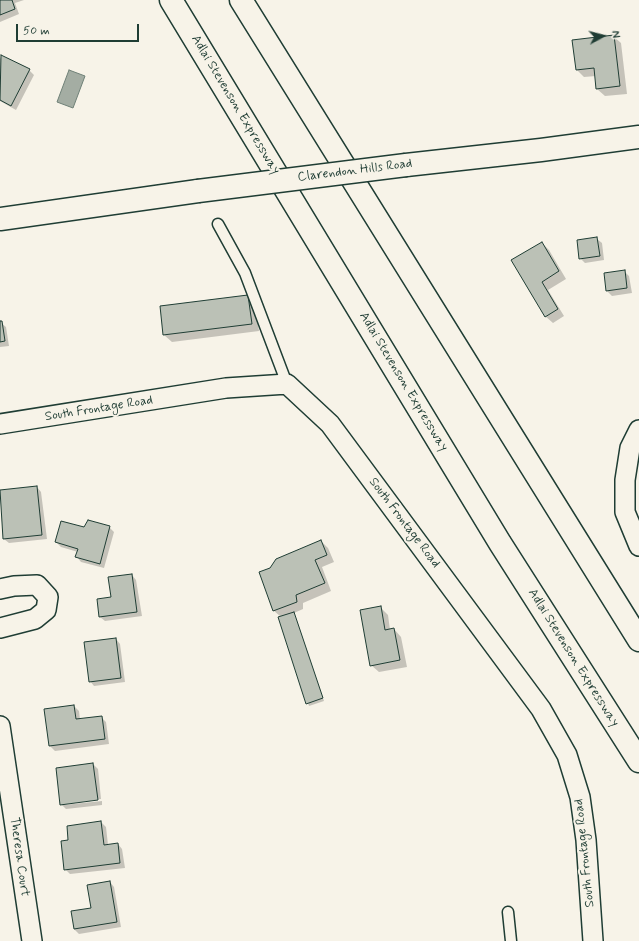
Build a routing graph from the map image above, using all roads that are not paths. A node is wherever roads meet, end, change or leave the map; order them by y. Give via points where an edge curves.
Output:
1 (171, 0) edge
2 (241, 0) edge
3 (639, 137) edge
4 (0, 219) edge
5 (218, 224) dead end
6 (287, 384) junction
7 (0, 424) edge
8 (639, 430) edge
9 (639, 546) edge
10 (0, 589) edge
11 (0, 628) edge
12 (639, 640) edge
13 (611, 717) junction
14 (0, 726) edge
15 (639, 761) edge
16 (639, 769) edge
17 (508, 912) dead end
18 (32, 941) edge
19 (511, 941) edge
20 (593, 941) edge

1 - 13 main road, Adlai Stevenson Expressway via 500,543
2 - 12 main road
3 - 4 main road, Clarendon Hills Road, bridge via 198,191
5 - 6 lane via 245,273
6 - 7 street, South Frontage Road via 226,388
6 - 20 street, South Frontage Road via 330,424 537,703 567,755 580,797 586,840
8 - 9 street via 630,448 625,480 625,512
10 - 11 street via 37,585 48,597 46,610 35,619
13 - 15 main road, Adlai Stevenson Expressway
13 - 16 main road
14 - 18 street, Theresa Court
17 - 19 lane

